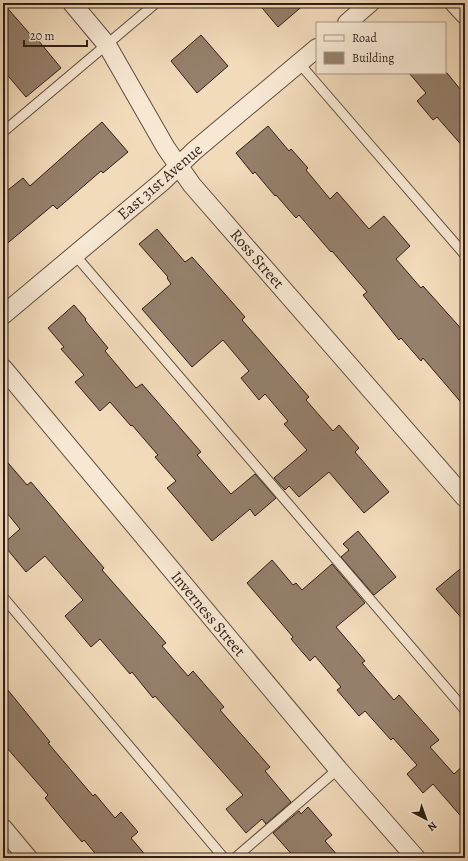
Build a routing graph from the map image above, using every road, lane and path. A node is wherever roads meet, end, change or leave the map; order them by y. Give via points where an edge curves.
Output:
1 (72, 3) edge
2 (156, 3) edge
3 (370, 3) edge
4 (454, 3) edge
5 (465, 15) edge
6 (348, 22) edge
7 (107, 45) junction
8 (316, 49) edge
9 (299, 63) junction
10 (3, 132) edge
11 (178, 166) junction
12 (75, 255) junction
13 (465, 255) edge
14 (3, 314) edge
15 (3, 368) edge
16 (465, 498) edge
17 (3, 597) edge
18 (465, 710) edge
19 (338, 769) junction
20 (3, 828) edge
21 (28, 858) edge
22 (224, 858) edge
23 (235, 858) edge
24 (416, 858) edge

1 - 7 street, Ross Street
2 - 7 lane
3 - 6 street
4 - 5 street
7 - 10 lane
7 - 11 street, Ross Street
8 - 9 street, East 31st Avenue
9 - 11 street, East 31st Avenue
9 - 13 lane
11 - 12 street, East 31st Avenue
11 - 16 street, Ross Street
12 - 14 street, East 31st Avenue
12 - 18 lane
15 - 19 street, Inverness Street
17 - 22 lane
19 - 23 lane
19 - 24 street, Inverness Street
20 - 21 street

